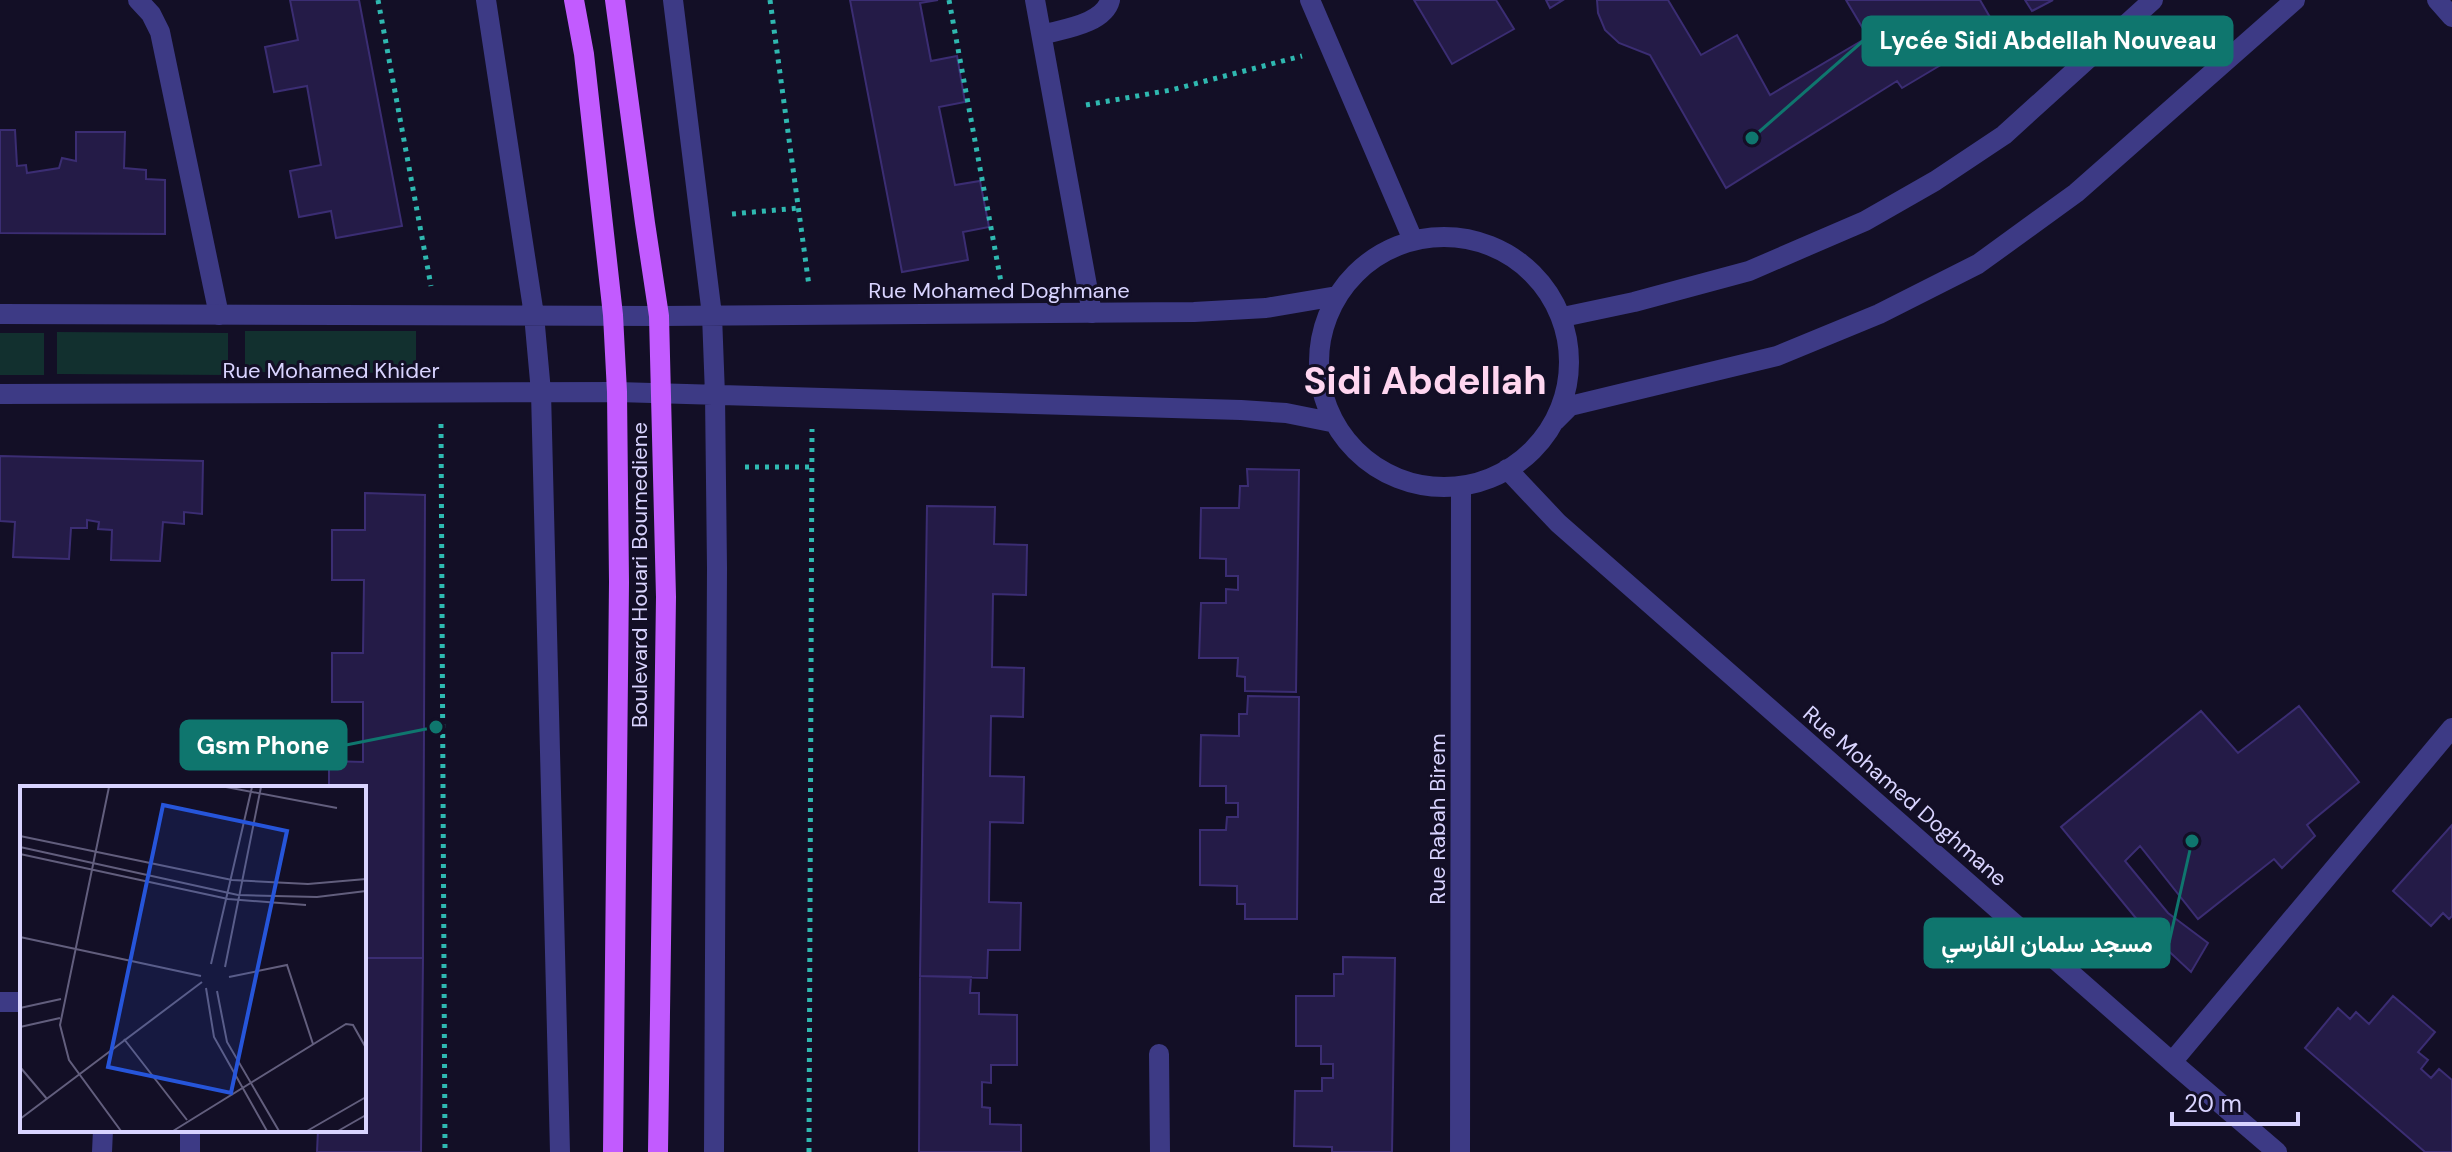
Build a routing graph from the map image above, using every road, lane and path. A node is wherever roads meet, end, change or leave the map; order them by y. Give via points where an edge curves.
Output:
1 (138, 0) edge
2 (378, 0) edge
3 (486, 0) edge
4 (574, 0) edge
5 (615, 0) edge
6 (673, 0) edge
7 (770, 0) edge
8 (949, 0) edge
9 (1035, 0) edge
10 (1110, 0) edge
11 (1310, 0) edge
12 (2153, 0) edge
13 (2295, 0) edge
14 (2437, 0) edge
15 (2452, 17) edge
16 (1042, 35) junction
17 (1330, 49) junction
18 (1056, 110) junction
19 (799, 208) junction
20 (700, 216) junction
21 (1413, 240) junction
22 (1337, 296) junction
23 (1006, 313) junction
24 (1092, 313) junction
25 (0, 314) edge
26 (219, 315) junction
27 (534, 315) junction
28 (613, 315) junction
29 (712, 315) junction
30 (813, 315) junction
31 (436, 316) junction
32 (659, 316) junction
33 (1563, 317) junction
34 (541, 392) junction
35 (617, 392) junction
36 (0, 394) edge
37 (441, 394) junction
38 (661, 394) junction
39 (715, 395) junction
40 (812, 396) junction
41 (1555, 421) junction
42 (1331, 422) junction
43 (716, 467) junction
44 (812, 467) junction
45 (1507, 469) junction
46 (1461, 487) junction
47 (2452, 728) edge
48 (1159, 1054) dead end
49 (2172, 1062) junction
50 (103, 1132) edge
51 (102, 1152) edge
52 (445, 1152) edge
53 (560, 1152) edge
54 (613, 1152) edge
55 (658, 1152) edge
56 (714, 1152) edge
57 (809, 1152) edge
58 (1160, 1152) edge
59 (1460, 1152) edge
60 (2277, 1152) edge

1 - 26 street via 160,32
2 - 31 path
3 - 27 street
4 - 28 main road, Boulevard Houari Boumediene
5 - 32 main road, Boulevard Houari Boumediene
6 - 20 street
7 - 19 path
8 - 23 path
9 - 16 street
10 - 16 street via 1094,18
11 - 17 street
12 - 33 street via 2004,135 1865,221 1749,271
13 - 41 street via 2076,193 1978,264 1879,314 1777,356 1570,406
14 - 15 street
16 - 18 street
17 - 18 path via 1171,90
17 - 21 street
18 - 24 street
19 - 20 path
19 - 30 path
20 - 29 street
21 - 22 street via 1385,250 1361,267
21 - 33 street via 1470,238 1498,248 1543,284
22 - 24 street, Rue Mohamed Doghmane via 1266,308
22 - 42 street via 1319,351 1320,383
23 - 24 street, Rue Mohamed Doghmane
23 - 30 street, Rue Mohamed Doghmane
25 - 26 street
26 - 31 street
27 - 28 street
27 - 31 street
27 - 34 street
28 - 32 street
28 - 35 main road, Boulevard Houari Boumediene
29 - 30 street, Rue Mohamed Doghmane
29 - 32 street, Rue Mohamed Doghmane
29 - 39 street
32 - 38 main road, Boulevard Houari Boumediene
33 - 41 street via 1569,365
34 - 35 street, Rue Mohamed Khider
34 - 37 street, Rue Mohamed Khider
34 - 53 street
35 - 38 street, Rue Mohamed Khider
35 - 54 main road, Boulevard Houari Boumediene
36 - 37 street, Rue Mohamed Khider
37 - 52 path
38 - 39 street
38 - 55 main road, Boulevard Houari Boumediene via 666,597
39 - 40 street
39 - 43 street
40 - 42 street via 1241,410
40 - 44 path
41 - 45 street via 1538,445
42 - 46 street via 1370,463 1397,479
43 - 44 path
43 - 56 street
44 - 57 path
45 - 46 street
45 - 49 street, Rue Mohamed Doghmane via 1558,523
46 - 59 street, Rue Rabah Birem
47 - 49 street
48 - 58 street
49 - 60 street, Rue Mohamed Doghmane
50 - 51 street

